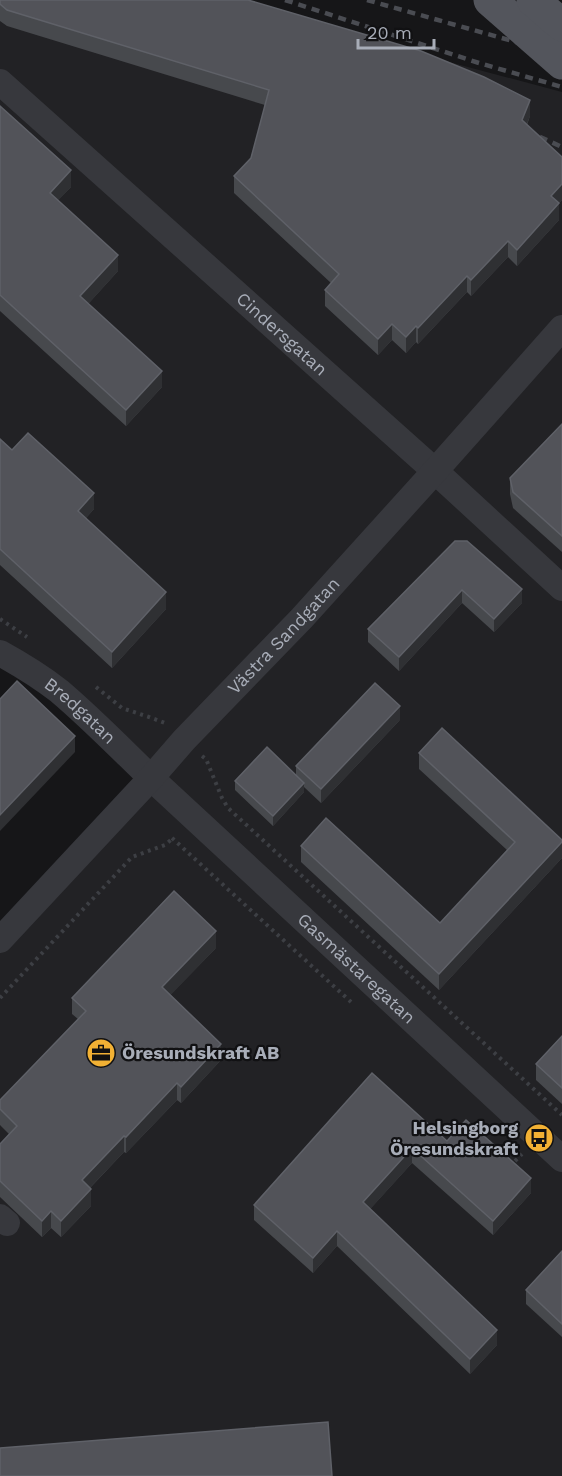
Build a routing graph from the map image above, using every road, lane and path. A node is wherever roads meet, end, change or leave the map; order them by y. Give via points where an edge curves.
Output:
1 (490, 0) edge
2 (496, 0) edge
3 (533, 0) edge
4 (562, 17) edge
5 (562, 25) edge
6 (562, 63) edge
7 (0, 82) edge
8 (562, 328) edge
9 (435, 471) junction
10 (562, 588) edge
11 (0, 619) edge
12 (34, 642) dead end
13 (0, 653) edge
14 (89, 681) dead end
15 (184, 740) junction
16 (152, 778) junction
17 (219, 791) junction
18 (193, 817) junction
19 (172, 838) junction
20 (0, 939) edge
21 (0, 998) edge
22 (353, 1004) dead end
23 (562, 1115) edge
24 (562, 1159) edge

1 - 6 main road, bridge
2 - 4 street
3 - 5 main road, bridge
7 - 9 street, Cindersgatan
8 - 9 street, Västra Sandgatan
9 - 10 street, Cindersgatan
9 - 15 street, Västra Sandgatan via 302,618
11 - 12 path
13 - 16 street, Bredgatan via 57,690
14 - 15 path via 122,708 164,723
15 - 16 street, Västra Sandgatan
15 - 17 path via 206,759
16 - 18 street, Gasmästaregatan
16 - 20 street, Västra Sandgatan
17 - 18 path
17 - 23 path via 228,808
18 - 19 path
18 - 24 street, Gasmästaregatan
19 - 21 path via 165,845 132,857
19 - 22 path

